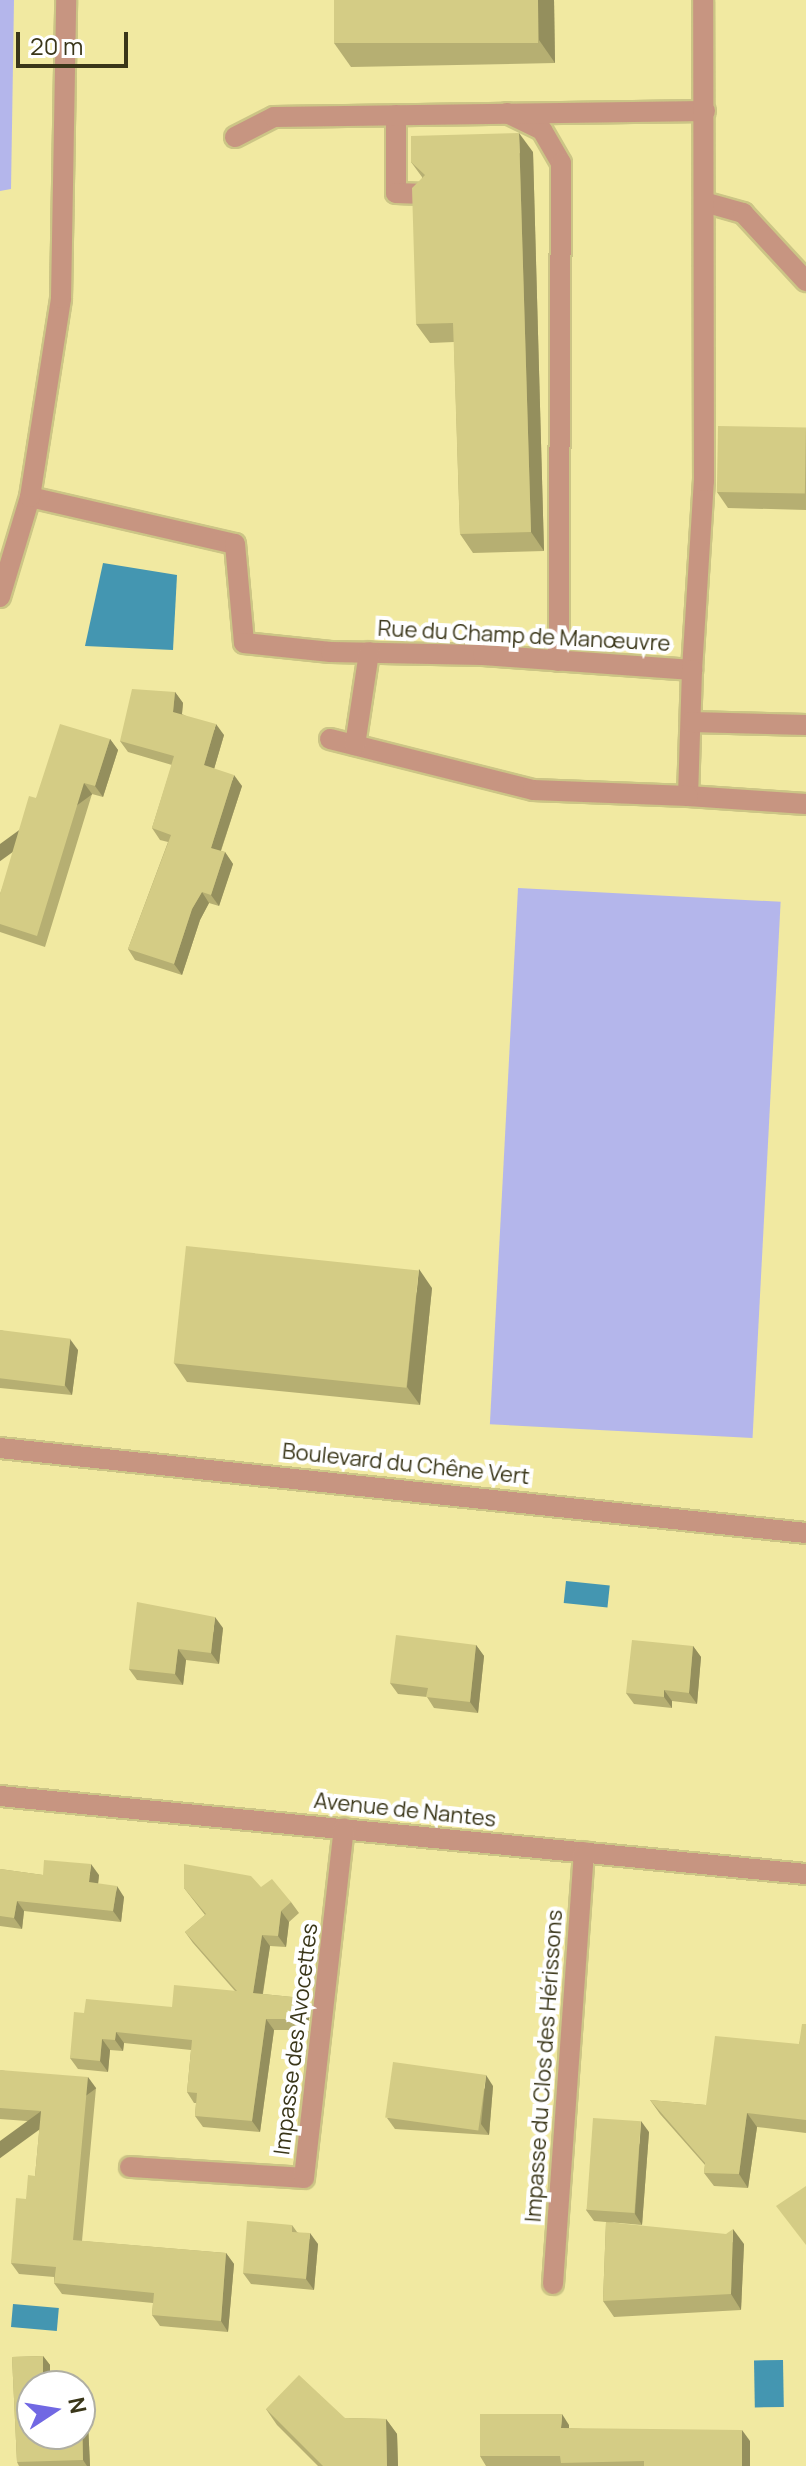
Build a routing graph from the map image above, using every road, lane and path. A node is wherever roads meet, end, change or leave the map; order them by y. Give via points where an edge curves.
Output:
1 (66, 0) edge
2 (703, 0) edge
3 (705, 111) junction
4 (507, 113) junction
5 (396, 115) junction
6 (235, 137) dead end
7 (425, 194) edge
8 (704, 202) junction
9 (806, 281) edge
10 (30, 497) junction
11 (0, 597) edge
12 (369, 652) junction
13 (558, 661) junction
14 (692, 670) junction
15 (691, 722) junction
16 (806, 725) edge
17 (330, 739) dead end
18 (355, 745) junction
19 (688, 796) junction
20 (806, 804) edge
21 (0, 1448) edge
22 (806, 1533) edge
23 (0, 1796) edge
24 (344, 1828) junction
25 (584, 1852) junction
26 (806, 1874) edge
27 (130, 2167) dead end
28 (553, 2284) dead end

1 - 10 street via 61,298
2 - 3 street, Rue du Champ de Manœuvre
3 - 4 street
3 - 8 street, Rue du Champ de Manœuvre
4 - 5 street
4 - 13 street via 542,130 561,163
5 - 6 street via 274,117
5 - 7 street via 396,193
8 - 9 street via 743,213
8 - 14 street, Rue du Champ de Manœuvre via 704,481
10 - 11 street
10 - 12 street, Rue du Champ de Manœuvre via 235,544 244,643
12 - 13 street, Rue du Champ de Manœuvre
12 - 18 street
13 - 14 street, Rue du Champ de Manœuvre
14 - 15 street
15 - 16 street
15 - 19 street
17 - 18 street
18 - 19 street via 533,790
19 - 20 street
21 - 22 street, Boulevard du Chêne Vert
23 - 24 street, Avenue de Nantes
24 - 25 street, Avenue de Nantes
24 - 27 street, Impasse des Avocettes via 304,2178
25 - 26 street, Avenue de Nantes
25 - 28 street, Impasse du Clos des Hérissons

